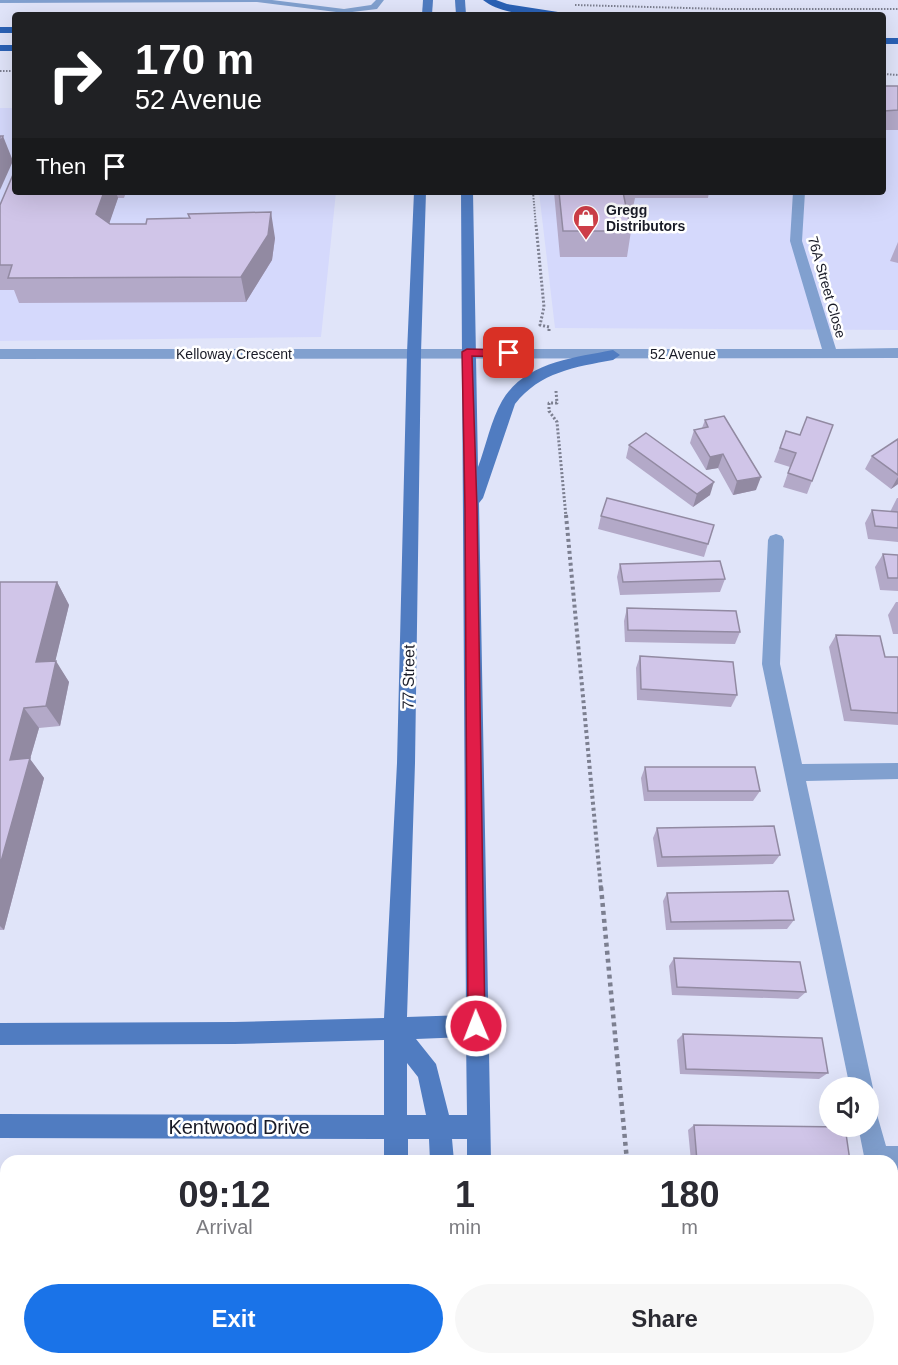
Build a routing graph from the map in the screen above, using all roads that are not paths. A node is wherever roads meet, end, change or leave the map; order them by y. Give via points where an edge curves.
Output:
1 (268, 0) edge
2 (380, 0) edge
3 (488, 0) edge
4 (0, 1) edge
5 (260, 1) edge
6 (538, 12) edge
7 (420, 195) edge
8 (466, 195) edge
9 (799, 195) edge
10 (467, 352) junction
11 (414, 353) junction
12 (898, 353) edge
13 (0, 354) edge
14 (831, 354) junction
15 (613, 355) junction
16 (471, 508) junction
17 (776, 540) dead end
18 (898, 771) edge
19 (795, 773) junction
20 (476, 1026) junction
21 (395, 1030) junction
22 (0, 1034) edge
23 (860, 1077) edge
24 (0, 1126) edge
25 (397, 1127) junction
26 (440, 1127) junction
27 (478, 1127) junction
28 (875, 1137) edge
29 (396, 1155) edge
30 (442, 1155) edge
31 (479, 1155) edge
32 (882, 1155) edge

1 - 5 lane
2 - 5 lane via 374,7 358,11
3 - 6 main road
4 - 5 lane
7 - 11 main road, 77 Street
8 - 10 main road
9 - 14 street, 76A Street Close via 796,241
10 - 11 street, Kelloway Crescent
10 - 15 street, 52 Avenue
10 - 16 main road
11 - 13 street, Kelloway Crescent
11 - 21 main road, 77 Street via 406,763
12 - 14 street, 52 Avenue
14 - 15 street, 52 Avenue
15 - 16 main road via 553,368 516,390
16 - 20 main road
17 - 19 street via 771,663
18 - 19 street
19 - 23 street
20 - 21 main road
20 - 27 main road
21 - 22 main road
21 - 25 main road, 77 Street
21 - 26 main road via 428,1072
24 - 25 main road, Kentwood Drive
25 - 26 main road, Kentwood Drive
25 - 29 main road, 77 Street
26 - 27 main road, Kentwood Drive
26 - 30 main road
27 - 31 main road
28 - 32 street

